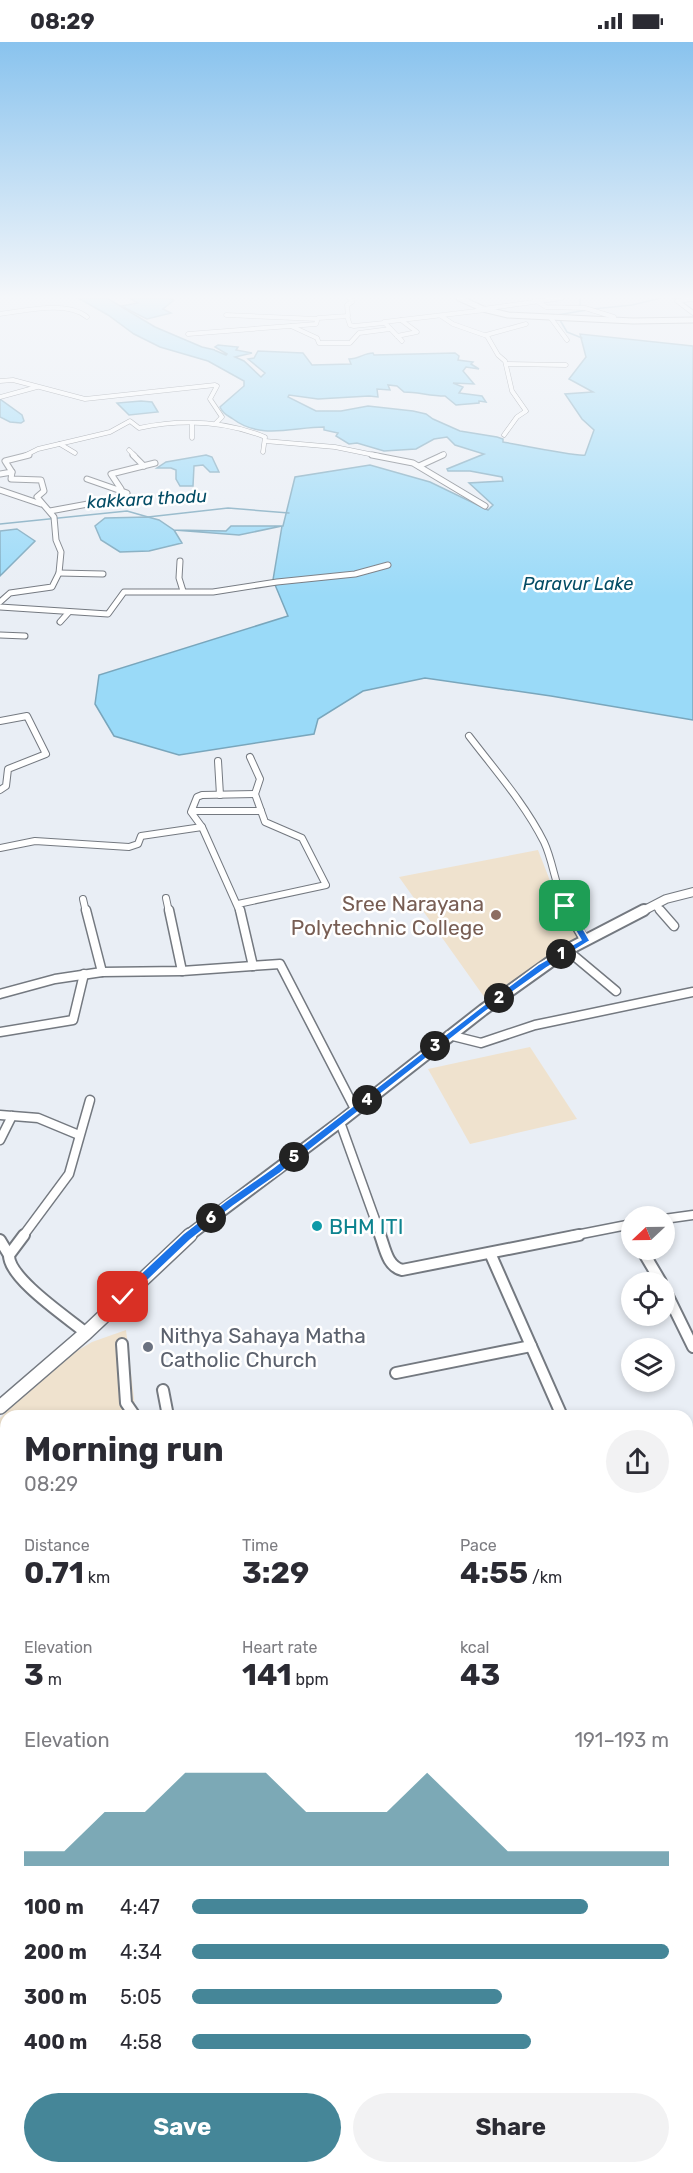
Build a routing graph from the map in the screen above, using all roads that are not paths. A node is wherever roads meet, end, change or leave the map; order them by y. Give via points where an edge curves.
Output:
1 (79, 397) edge
2 (99, 397) edge
3 (211, 397) edge
4 (517, 397) edge
5 (192, 423) junction
6 (216, 423) junction
7 (504, 435) dead end
8 (192, 438) dead end
9 (266, 441) junction
10 (60, 444) junction
11 (129, 450) dead end
12 (263, 452) dead end
13 (75, 453) dead end
14 (444, 454) dead end
15 (155, 463) dead end
16 (144, 466) junction
17 (419, 466) junction
18 (12, 472) junction
19 (0, 474) edge
20 (11, 479) junction
21 (87, 479) dead end
22 (121, 489) junction
23 (0, 490) edge
24 (41, 504) junction
25 (485, 506) dead end
26 (50, 511) junction
27 (180, 561) dead end
28 (388, 565) dead end
29 (59, 573) junction
30 (103, 574) dead end
31 (183, 591) junction
32 (0, 604) edge
33 (69, 612) junction
34 (60, 622) dead end
35 (0, 635) edge
36 (25, 636) dead end
37 (0, 721) edge
38 (469, 736) dead end
39 (250, 757) dead end
40 (218, 762) dead end
41 (0, 790) edge
42 (255, 794) junction
43 (220, 795) junction
44 (192, 811) junction
45 (261, 812) junction
46 (202, 827) junction
47 (0, 848) edge
48 (324, 862) dead end
49 (316, 864) junction
50 (693, 892) edge
51 (166, 898) dead end
52 (83, 899) dead end
53 (237, 904) junction
54 (655, 905) junction
55 (674, 926) dead end
56 (585, 941) junction
57 (567, 950) junction
58 (253, 966) junction
59 (182, 971) junction
60 (102, 972) junction
61 (84, 974) junction
62 (616, 991) dead end
63 (693, 992) edge
64 (0, 994) edge
65 (0, 1032) edge
66 (449, 1035) junction
67 (90, 1100) dead end
68 (355, 1109) junction
69 (0, 1115) edge
70 (12, 1116) junction
71 (340, 1122) junction
72 (79, 1135) junction
73 (0, 1140) edge
74 (693, 1215) edge
75 (675, 1217) edge
76 (619, 1226) edge
77 (0, 1240) edge
78 (490, 1253) junction
79 (9, 1255) junction
80 (675, 1310) edge
81 (86, 1333) junction
82 (122, 1344) dead end
83 (531, 1346) junction
84 (693, 1347) edge
85 (396, 1373) dead end
86 (163, 1390) dead end
87 (0, 1407) edge
88 (131, 1410) edge
89 (167, 1410) edge
90 (559, 1410) edge

1 - 2 street
3 - 6 street via 222,417
4 - 7 street via 526,411
5 - 6 street
5 - 8 street
5 - 10 street via 139,428 130,421 111,431
6 - 9 street via 261,435
9 - 12 street
9 - 17 street via 331,447
10 - 13 street
10 - 18 street via 5,461
11 - 16 street
14 - 17 street
15 - 16 street
16 - 22 street via 111,474
17 - 25 street
18 - 19 street
18 - 20 street
20 - 23 street
20 - 24 street via 41,480
21 - 22 street
22 - 26 street via 127,493 116,499
23 - 24 street
24 - 26 street
26 - 29 street via 61,552
27 - 31 street
28 - 31 street via 355,574 213,592
29 - 30 street
29 - 32 street via 50,588 9,593
31 - 33 street via 123,593 109,613
32 - 33 street
33 - 34 street
35 - 36 street
37 - 41 street via 27,716 46,754 8,769 6,786
38 - 56 street via 527,813 545,844 565,906
39 - 42 street via 260,779
40 - 43 street
42 - 43 street
42 - 45 street
43 - 44 street via 198,796
44 - 45 street
44 - 46 street
45 - 49 street via 269,825 302,838
46 - 47 street via 141,837 138,844 129,847 35,841
46 - 53 street
48 - 49 street
49 - 53 street via 326,885
50 - 54 main road
51 - 59 street
52 - 60 street
53 - 58 street
54 - 55 street
54 - 56 main road
56 - 57 main road
57 - 62 street
57 - 66 main road
58 - 59 street
58 - 68 street via 280,964
59 - 60 street
60 - 61 street
61 - 64 street
61 - 65 street via 73,1020
63 - 66 street via 535,1025 480,1043
66 - 68 main road
67 - 72 street
68 - 71 main road
69 - 70 street
70 - 72 street via 38,1118
70 - 73 street
71 - 78 street via 395,1268 402,1270
71 - 81 main road via 187,1237
72 - 79 street via 69,1174
74 - 75 street
76 - 78 street
77 - 79 street
78 - 83 street
79 - 81 street via 16,1273
80 - 84 street
81 - 87 main road
82 - 88 street via 126,1403
83 - 85 street
83 - 90 street
86 - 89 street

